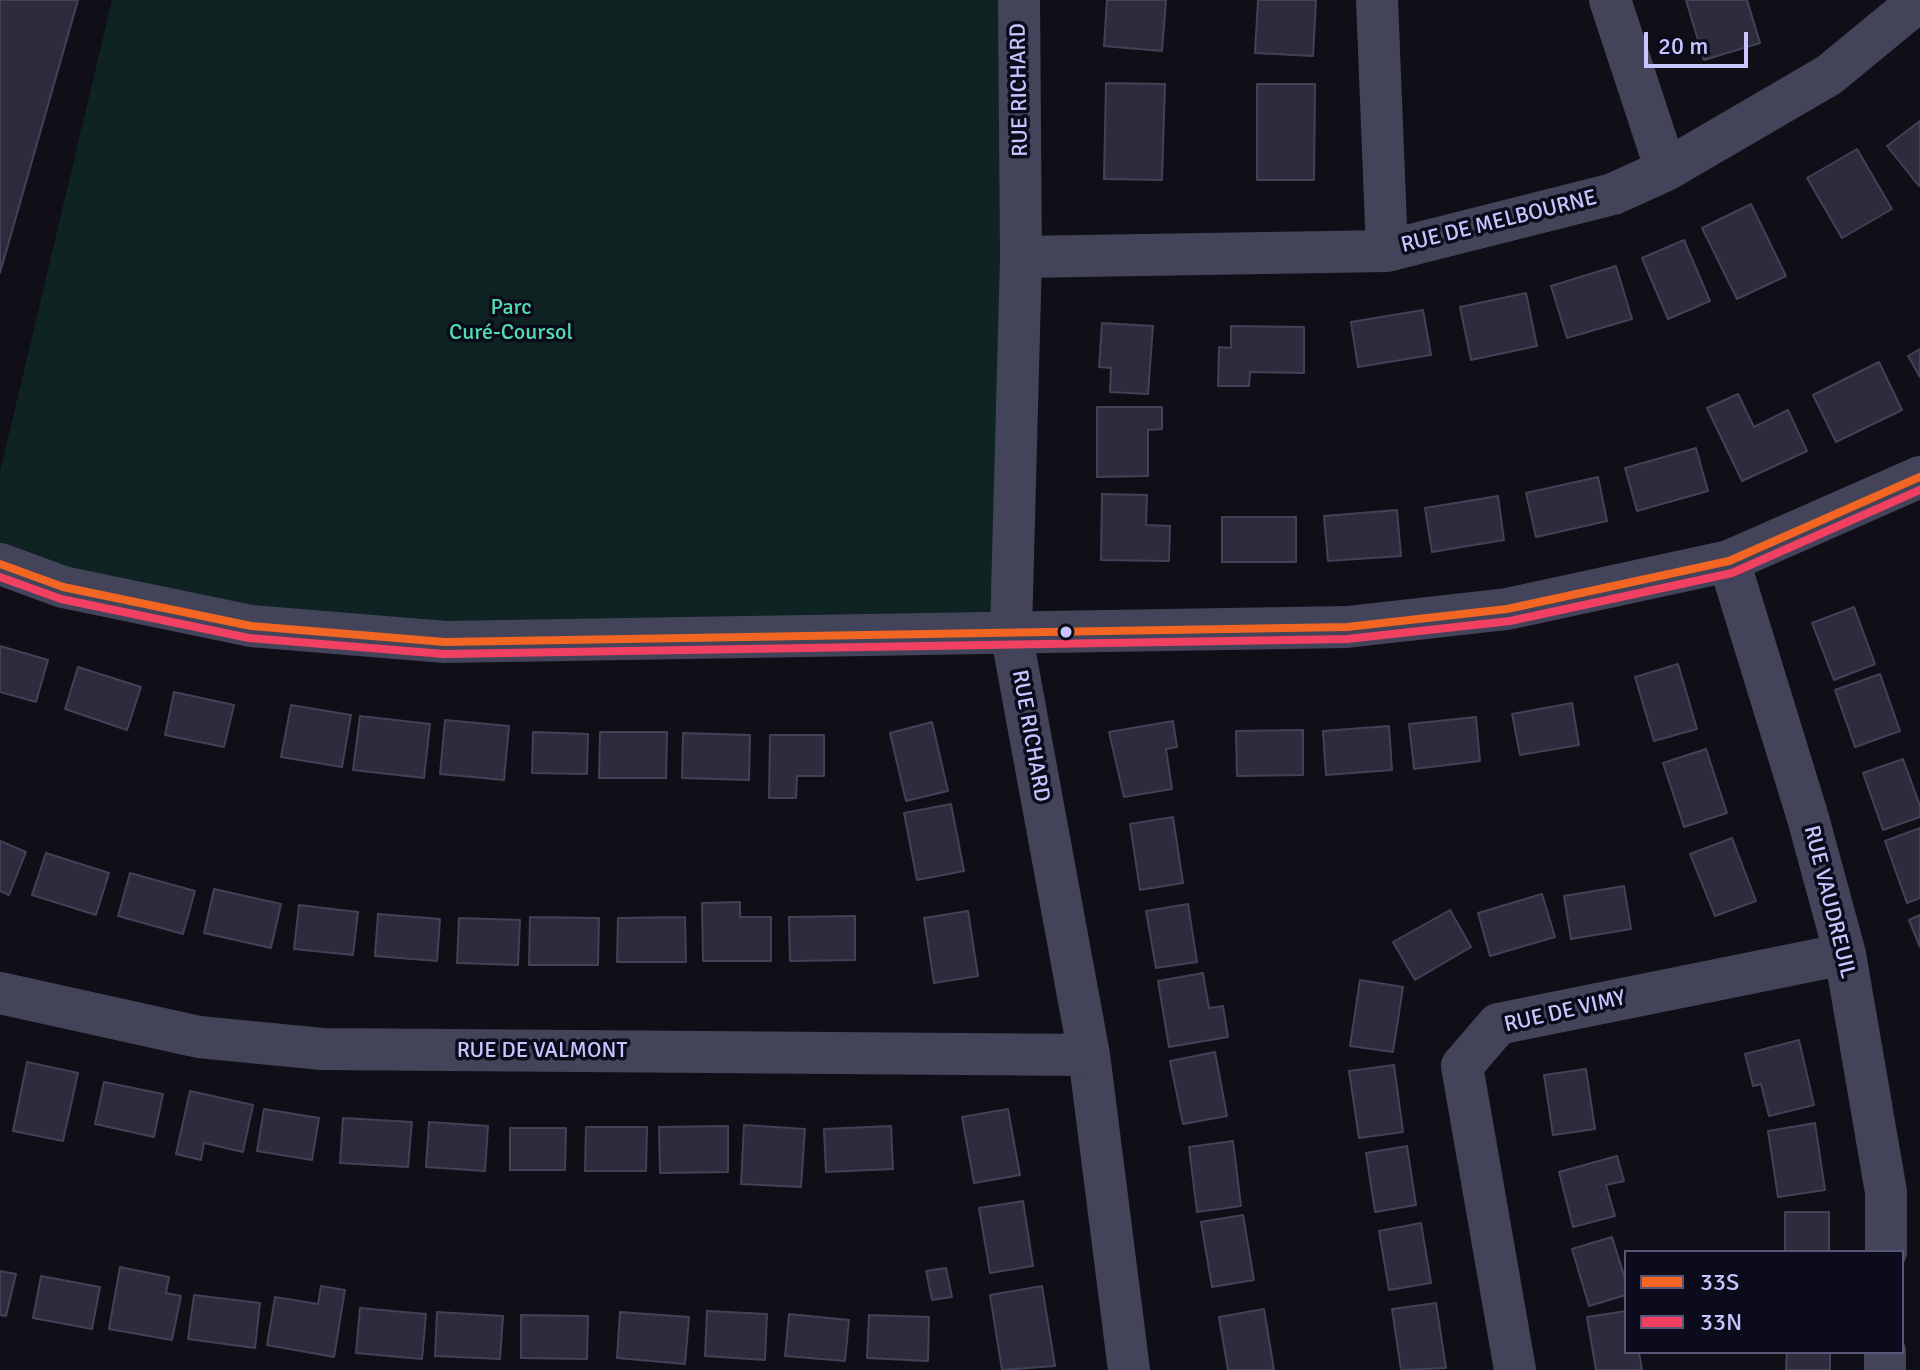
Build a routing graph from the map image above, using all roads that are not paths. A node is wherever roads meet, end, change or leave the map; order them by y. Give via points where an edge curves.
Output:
1 (1019, 0) edge
2 (1377, 0) edge
3 (1610, 0) edge
4 (1920, 0) edge
5 (1666, 170) junction
6 (1387, 251) junction
7 (1021, 257) junction
8 (1920, 477) edge
9 (1729, 561) junction
10 (0, 564) edge
11 (1011, 632) junction
12 (1845, 954) junction
13 (0, 993) edge
14 (1089, 1055) junction
15 (1886, 1250) edge
16 (1129, 1370) edge
17 (1515, 1370) edge

1 - 7 street, RUE RICHARD
2 - 6 street
3 - 5 street
4 - 5 street, RUE DE MELBOURNE via 1829,75
5 - 6 street, RUE DE MELBOURNE via 1613,194
6 - 7 street, RUE DE MELBOURNE
7 - 11 street, RUE RICHARD
8 - 9 street
9 - 11 street via 1507,609 1347,627
9 - 12 street, RUE VAUDREUIL
10 - 11 street via 63,587 251,626 445,642
11 - 14 street, RUE RICHARD
12 - 15 street, RUE VAUDREUIL via 1886,1192
12 - 17 street, RUE DE VIMY via 1498,1024 1462,1066
13 - 14 street, RUE DE VALMONT via 199,1037 322,1049
14 - 16 street, RUE RICHARD

